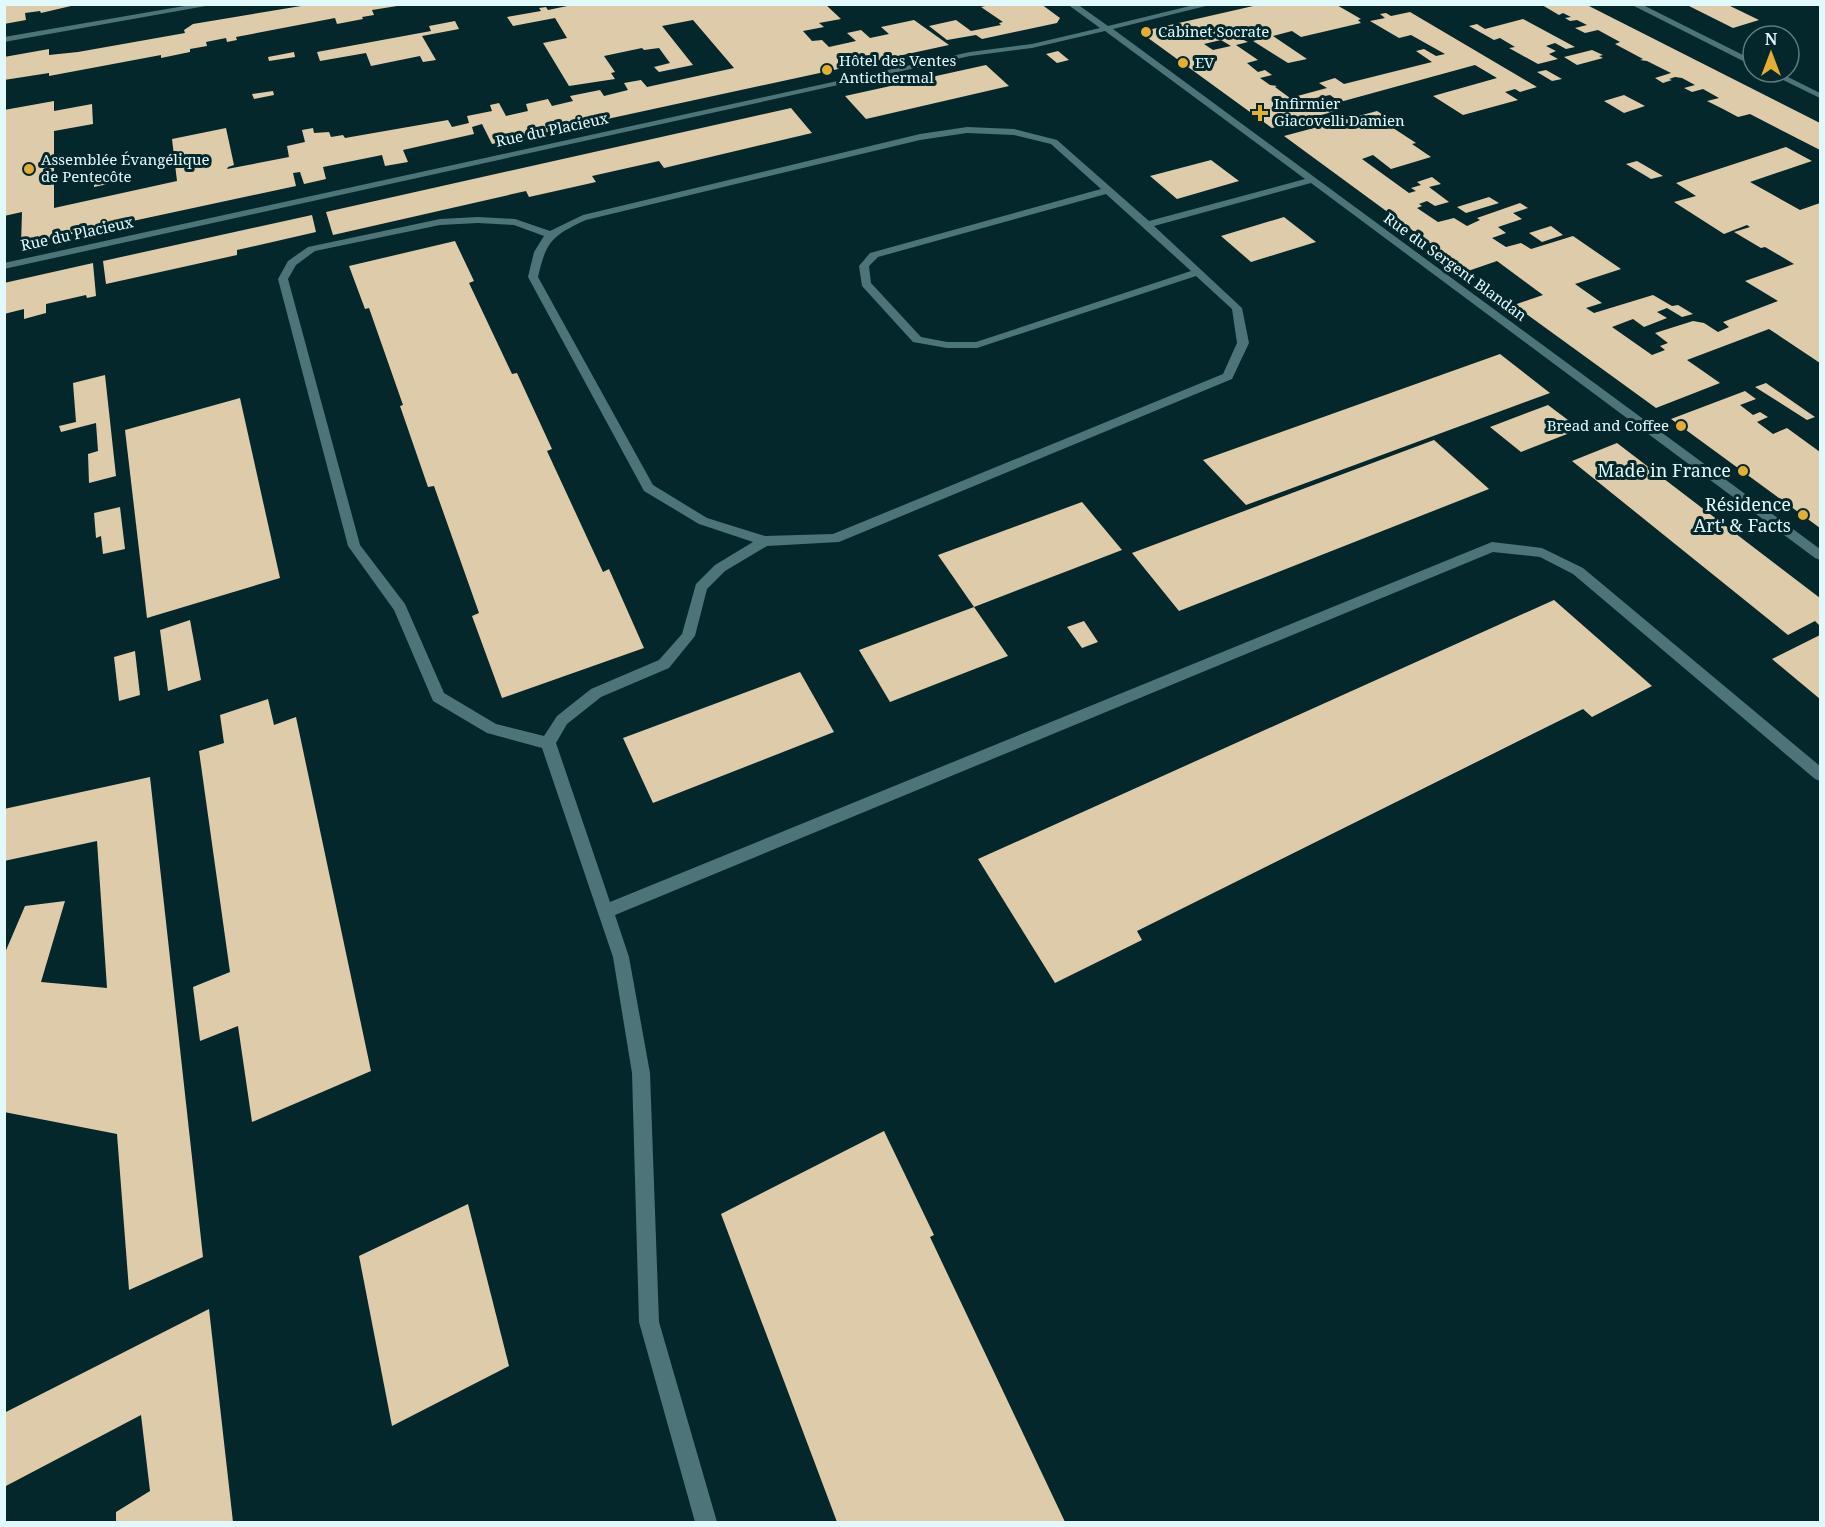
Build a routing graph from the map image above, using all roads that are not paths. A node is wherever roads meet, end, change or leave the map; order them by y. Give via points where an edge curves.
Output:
1 (213, 4) edge
2 (1071, 4) edge
3 (1210, 4) edge
4 (1634, 4) edge
5 (1106, 28) junction
6 (4, 40) edge
7 (1741, 57) edge
8 (1796, 84) edge
9 (1821, 96) edge
10 (1313, 180) junction
11 (1108, 190) junction
12 (1146, 225) junction
13 (549, 234) junction
14 (4, 266) edge
15 (1197, 272) junction
16 (765, 541) junction
17 (1821, 555) edge
18 (548, 743) junction
19 (1821, 775) edge
20 (606, 911) junction
21 (706, 1522) edge

1 - 6 street
2 - 5 street, Rue du Sergent Blandan
3 - 5 street, Rue du Placieux
4 - 7 street
5 - 10 street, Rue du Sergent Blandan
5 - 14 street, Rue du Placieux via 1032,46 970,54
8 - 9 street
10 - 12 street
10 - 17 street, Rue du Sergent Blandan
11 - 12 street
11 - 13 street via 1054,142 1014,132 967,130 921,137 583,218
11 - 15 street via 874,255 864,266 866,284 917,340 977,345
12 - 15 street
13 - 16 street via 539,250 533,278 648,488 703,521
13 - 18 street via 515,222 440,222 312,249 292,263 283,279 354,546 400,608 438,697 492,729
15 - 16 street via 1237,308 1243,343 1228,376 834,539
16 - 18 street via 720,568 701,587 688,636 664,664 596,693 562,720
18 - 20 street
19 - 20 street via 1578,571 1542,553 1492,547
20 - 21 street via 621,957 641,1073 650,1322

